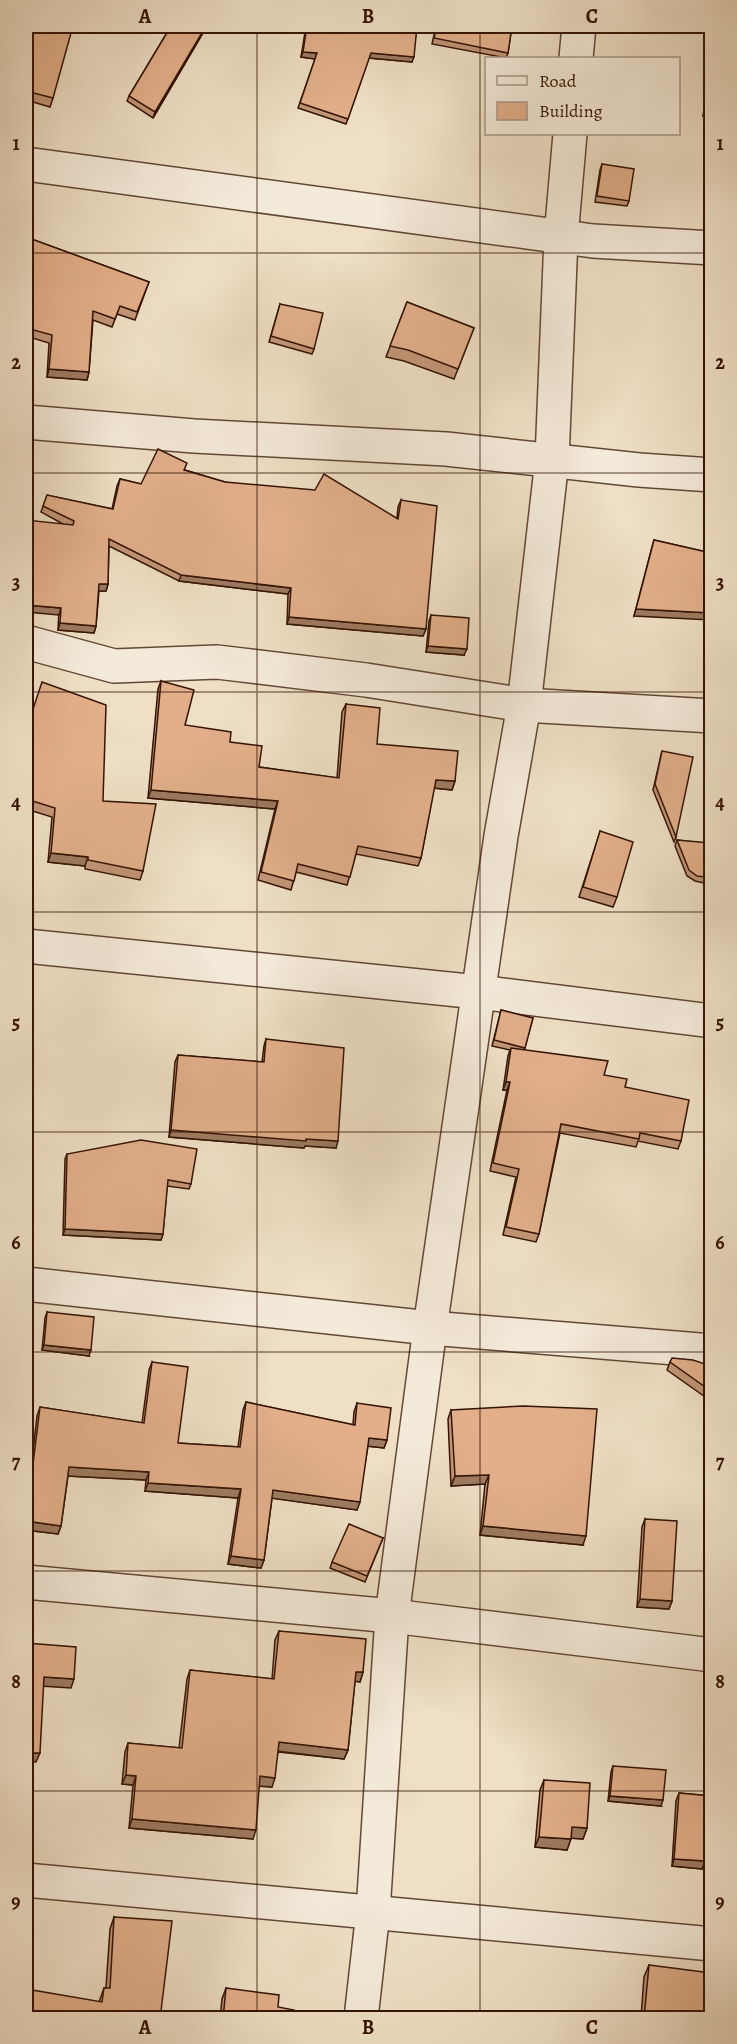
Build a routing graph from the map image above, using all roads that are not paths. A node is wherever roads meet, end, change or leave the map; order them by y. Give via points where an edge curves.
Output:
1 (579, 26) edge
2 (576, 57) edge
3 (570, 135) edge
4 (26, 164) edge
5 (561, 237) junction
6 (711, 248) edge
7 (26, 422) edge
8 (552, 460) junction
9 (711, 475) edge
10 (26, 642) edge
11 (524, 705) junction
12 (711, 716) edge
13 (26, 946) edge
14 (478, 992) junction
15 (711, 1021) edge
16 (26, 1284) edge
17 (430, 1328) junction
18 (711, 1351) edge
19 (26, 1582) edge
20 (392, 1616) junction
21 (711, 1655) edge
22 (26, 1880) edge
23 (373, 1912) junction
24 (711, 1944) edge
25 (360, 2019) edge

1 - 2 street
3 - 5 street
4 - 5 street
5 - 6 street
5 - 8 street
7 - 8 street via 194,436 446,449
8 - 9 street
8 - 11 street
10 - 11 street via 114,666 217,662
11 - 12 street
11 - 14 street
13 - 14 street
14 - 15 street
14 - 17 street
16 - 17 street
17 - 18 street
17 - 20 street
19 - 20 street
20 - 21 street
20 - 23 street
22 - 23 street
23 - 24 street
23 - 25 street

